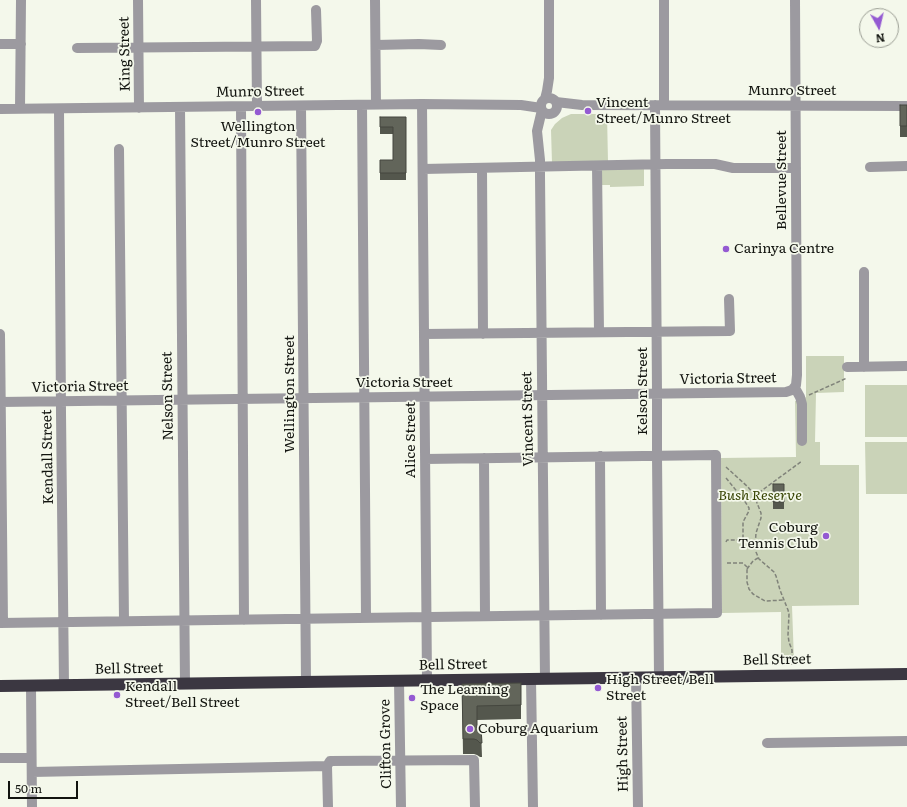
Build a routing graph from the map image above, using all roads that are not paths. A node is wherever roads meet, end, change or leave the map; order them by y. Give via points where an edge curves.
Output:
1 (20, 0) edge
2 (138, 0) edge
3 (256, 0) edge
4 (375, 0) edge
5 (549, 0) edge
6 (664, 0) edge
7 (795, 0) edge
8 (316, 10) dead end
9 (0, 44) edge
10 (21, 44) junction
11 (376, 45) junction
12 (441, 45) dead end
13 (256, 46) junction
14 (139, 47) junction
15 (77, 48) dead end
16 (376, 104) junction
17 (422, 104) junction
18 (362, 105) junction
19 (549, 105) junction
20 (659, 105) junction
21 (257, 106) junction
22 (302, 106) junction
23 (795, 106) junction
24 (907, 106) edge
25 (180, 107) junction
26 (241, 107) junction
27 (139, 108) junction
28 (20, 109) junction
29 (59, 109) junction
30 (0, 110) edge
31 (119, 149) dead end
32 (540, 163) junction
33 (655, 165) junction
34 (597, 166) junction
35 (907, 166) edge
36 (870, 167) dead end
37 (482, 168) junction
38 (796, 168) junction
39 (423, 169) junction
40 (864, 272) dead end
41 (729, 299) dead end
42 (657, 331) junction
43 (599, 332) junction
44 (542, 333) junction
45 (0, 334) edge
46 (424, 334) junction
47 (483, 334) junction
48 (907, 366) edge
49 (847, 367) dead end
50 (864, 367) junction
51 (797, 375) joint
52 (795, 388) junction
53 (657, 394) junction
54 (542, 395) junction
55 (364, 397) junction
56 (425, 397) junction
57 (304, 398) junction
58 (243, 399) junction
59 (122, 400) junction
60 (182, 400) junction
61 (61, 401) junction
62 (0, 402) edge
63 (802, 441) dead end
64 (600, 456) junction
65 (657, 456) junction
66 (543, 457) junction
67 (484, 458) junction
68 (425, 459) junction
69 (659, 614) junction
70 (544, 615) junction
71 (601, 615) junction
72 (486, 616) junction
73 (427, 617) junction
74 (366, 618) junction
75 (306, 619) junction
76 (244, 620) junction
77 (124, 621) junction
78 (184, 621) junction
79 (64, 622) junction
80 (1, 623) edge
81 (907, 674) edge
82 (659, 677) junction
83 (636, 678) junction
84 (531, 679) junction
85 (544, 679) junction
86 (427, 680) junction
87 (399, 681) junction
88 (306, 682) junction
89 (185, 684) junction
90 (64, 685) junction
91 (0, 686) edge
92 (31, 686) junction
93 (907, 741) edge
94 (768, 743) dead end
95 (0, 758) edge
96 (32, 758) junction
97 (400, 760) junction
98 (327, 766) junction
99 (32, 772) junction
100 (32, 807) edge
101 (328, 807) edge
102 (401, 807) edge
103 (475, 807) edge
104 (533, 807) edge
105 (638, 807) edge

1 - 10 street
2 - 14 street, King Street
3 - 13 street
4 - 11 street
5 - 19 street, Vincent Street
6 - 20 street, Kelson Street
7 - 23 street, Bellevue Street
8 - 13 street via 315,46
9 - 10 street
10 - 28 street
11 - 12 street
11 - 16 street
13 - 14 street via 198,44
13 - 21 street
14 - 15 street
14 - 27 street, King Street
16 - 17 street, Munro Street
16 - 18 street, Munro Street
17 - 19 street, Munro Street
17 - 39 street, Alice Street
18 - 22 street, Munro Street
18 - 55 street
19 - 20 street, Munro Street
19 - 32 street, Vincent Street via 537,132
20 - 23 street, Munro Street
20 - 33 street, Kelson Street
21 - 22 street, Munro Street
21 - 26 street, Munro Street
22 - 57 street, Wellington Street
23 - 24 street, Munro Street
23 - 38 street, Bellevue Street
25 - 26 street, Munro Street
25 - 27 street, Munro Street
25 - 60 street, Nelson Street
26 - 58 street
27 - 29 street, Munro Street
28 - 29 street, Munro Street
28 - 30 street, Munro Street
29 - 61 street, Kendall Street
31 - 59 street
32 - 34 street
32 - 37 street
32 - 44 street, Vincent Street
33 - 34 street
33 - 38 street via 715,164 733,168
33 - 42 street, Kelson Street
34 - 43 street
35 - 36 street
37 - 39 street
37 - 47 street
38 - 51 street, Bellevue Street
39 - 46 street, Alice Street
40 - 50 street
41 - 42 street via 730,331
42 - 43 street
42 - 53 street, Kelson Street
43 - 44 street
44 - 47 street
44 - 54 street, Vincent Street
45 - 62 street
46 - 47 street
46 - 56 street, Alice Street
48 - 50 street
49 - 50 street
51 - 52 street, Victoria Street
52 - 53 street, Victoria Street via 786,392
52 - 63 street via 801,402
53 - 54 street, Victoria Street
53 - 65 street, Kelson Street
54 - 56 street, Victoria Street
54 - 66 street, Vincent Street
55 - 56 street, Victoria Street
55 - 57 street, Victoria Street
55 - 74 street
56 - 68 street, Alice Street
57 - 58 street, Victoria Street
57 - 75 street, Wellington Street
58 - 60 street, Victoria Street
58 - 76 street
59 - 60 street, Victoria Street
59 - 61 street, Victoria Street
59 - 77 street
60 - 78 street, Nelson Street
61 - 62 street, Victoria Street
61 - 79 street, Kendall Street
62 - 80 street
64 - 65 street
64 - 66 street
64 - 71 street
65 - 69 street, Kelson Street
65 - 69 street via 716,455 717,613
66 - 67 street
66 - 70 street, Vincent Street
67 - 68 street
67 - 72 street
68 - 73 street, Alice Street
69 - 71 street
69 - 82 street, Kelson Street
70 - 71 street
70 - 72 street
70 - 85 street, Vincent Street
72 - 73 street
73 - 74 street
73 - 86 street, Alice Street
74 - 75 street
75 - 76 street
75 - 88 street, Wellington Street
76 - 78 street
77 - 78 street
77 - 79 street
78 - 89 street, Nelson Street
79 - 80 street
79 - 90 street, Kendall Street
81 - 82 highway, Bell Street
82 - 83 highway, Bell Street
83 - 85 highway, Bell Street
83 - 105 street, High Street
84 - 85 highway, Bell Street
84 - 86 highway, Bell Street
84 - 104 street
86 - 87 highway, Bell Street
87 - 88 highway, Bell Street
87 - 97 street, Clifton Grove
88 - 89 highway, Bell Street
89 - 90 highway, Bell Street
90 - 92 highway, Bell Street
91 - 92 highway, Bell Street
92 - 96 street
93 - 94 street
95 - 96 street
96 - 99 street
97 - 98 street via 330,761
97 - 102 street, Clifton Grove
97 - 103 street via 474,760
98 - 99 street
98 - 101 street
99 - 100 street

